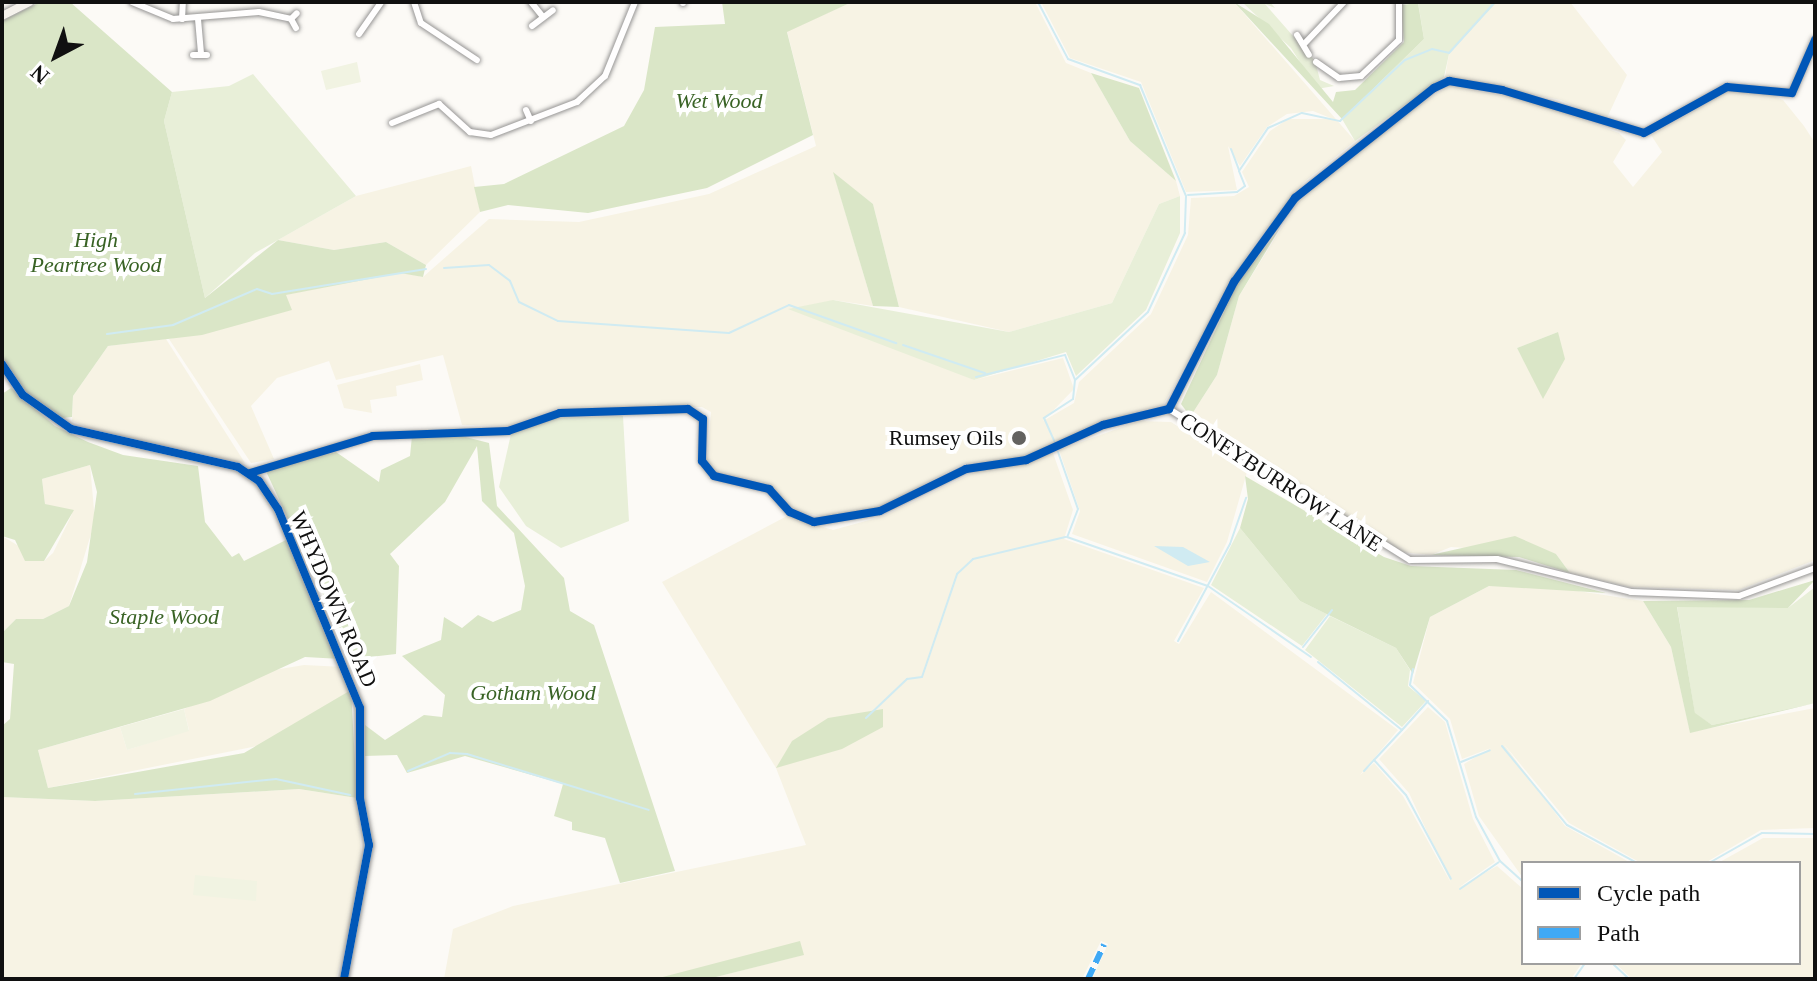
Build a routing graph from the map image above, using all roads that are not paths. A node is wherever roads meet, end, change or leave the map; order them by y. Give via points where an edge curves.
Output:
1 (30, 2) edge
2 (132, 2) edge
3 (183, 2) edge
4 (381, 2) edge
5 (414, 2) edge
6 (531, 2) edge
7 (635, 2) edge
8 (1344, 2) edge
9 (1399, 2) edge
10 (553, 10) dead end
11 (297, 13) dead end
12 (2, 16) edge
13 (543, 17) junction
14 (182, 19) junction
15 (198, 19) junction
16 (291, 19) junction
17 (363, 24) junction
18 (532, 26) dead end
19 (296, 28) dead end
20 (374, 30) dead end
21 (359, 34) dead end
22 (1297, 35) dead end
23 (1815, 40) edge
24 (1305, 43) junction
25 (480, 44) dead end
26 (472, 52) junction
27 (201, 55) dead end
28 (1309, 55) dead end
29 (477, 60) dead end
30 (1316, 62) dead end
31 (1326, 72) junction
32 (1322, 80) dead end
33 (400, 105) dead end
34 (526, 110) dead end
35 (402, 116) junction
36 (531, 121) junction
37 (392, 123) dead end
38 (2, 364) edge
39 (1169, 409) junction
40 (250, 473) junction
41 (1815, 568) edge
42 (344, 979) edge

1 - 12 street
2 - 14 street
3 - 14 street
4 - 17 street
5 - 26 street via 421,23
6 - 13 street
7 - 36 street via 598,86
8 - 24 street
9 - 31 street via 1402,33 1380,59 1354,81
10 - 13 street
11 - 16 street
13 - 18 street
14 - 15 street
15 - 16 street via 259,12
15 - 27 street
16 - 19 street
17 - 20 street
17 - 21 street
22 - 24 street
23 - 39 street via 1792,93 1727,87 1644,133 1502,90 1449,81 1434,88 1295,198 1234,282
24 - 28 street
25 - 26 street
26 - 29 street
30 - 31 street
31 - 32 street
33 - 35 street
34 - 36 street
35 - 36 street via 439,104 477,136
35 - 37 street
38 - 40 street via 23,395 71,429
39 - 40 street via 1103,425 1026,460 966,469 880,511 833,524 800,518 769,489 707,471 703,419 688,409 560,413 508,431 373,436
39 - 41 street, CONEYBURROW LANE via 1410,560 1497,559 1619,590 1739,596
40 - 42 street, WHYDOWN ROAD via 293,539 360,708 360,798 369,845

